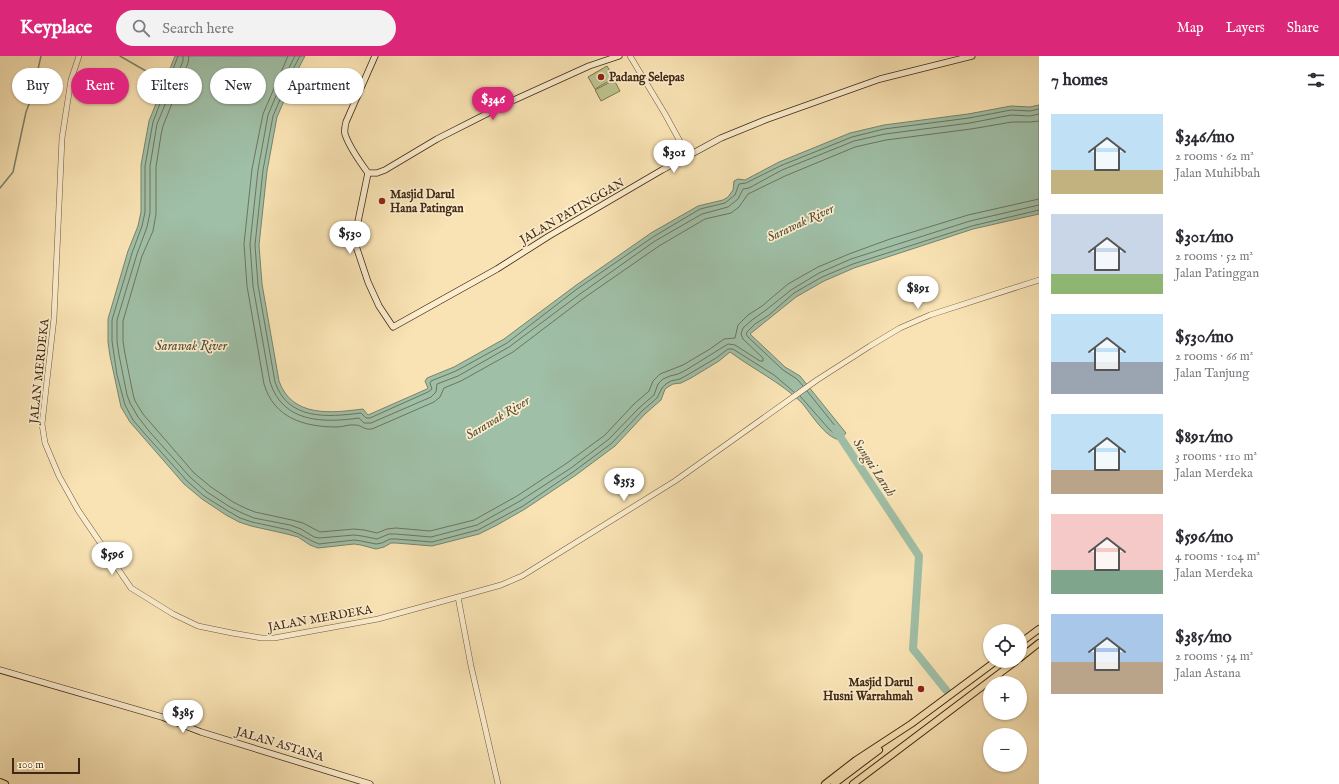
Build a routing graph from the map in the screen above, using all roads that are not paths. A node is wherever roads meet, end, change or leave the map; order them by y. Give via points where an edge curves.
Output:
1 (79, 56) edge
2 (375, 56) edge
3 (619, 56) edge
4 (630, 56) edge
5 (972, 56) edge
6 (688, 156) junction
7 (368, 173) junction
8 (1039, 280) edge
9 (458, 597) junction
10 (1039, 629) edge
11 (1027, 638) edge
12 (1039, 643) edge
13 (1027, 652) edge
14 (987, 668) edge
15 (1007, 668) edge
16 (0, 670) edge
17 (911, 724) junction
18 (0, 782) edge
19 (5, 784) edge
20 (370, 784) edge
21 (498, 784) edge
22 (825, 784) edge
23 (834, 784) edge
24 (853, 784) edge

1 - 9 street, JALAN MERDEKA via 71,80 60,159 54,318 42,424 45,443 59,476 115,567 131,588 198,626 262,638 378,619
2 - 7 main road via 345,128 346,136
3 - 7 main road via 589,66 514,100 437,139 385,170
4 - 6 street
5 - 6 main road, JALAN PATINGGAN via 880,79 845,91 725,136
6 - 7 main road, JALAN PATINGGAN via 393,327 379,306 368,282 355,243
8 - 9 street, JALAN MERDEKA via 916,320 816,380 675,481 518,578 501,586
9 - 21 street
10 - 11 main road
12 - 13 main road
14 - 17 main road
15 - 24 main road
16 - 20 main road, JALAN ASTANA via 154,715
17 - 22 main road
17 - 23 main road
18 - 19 main road

